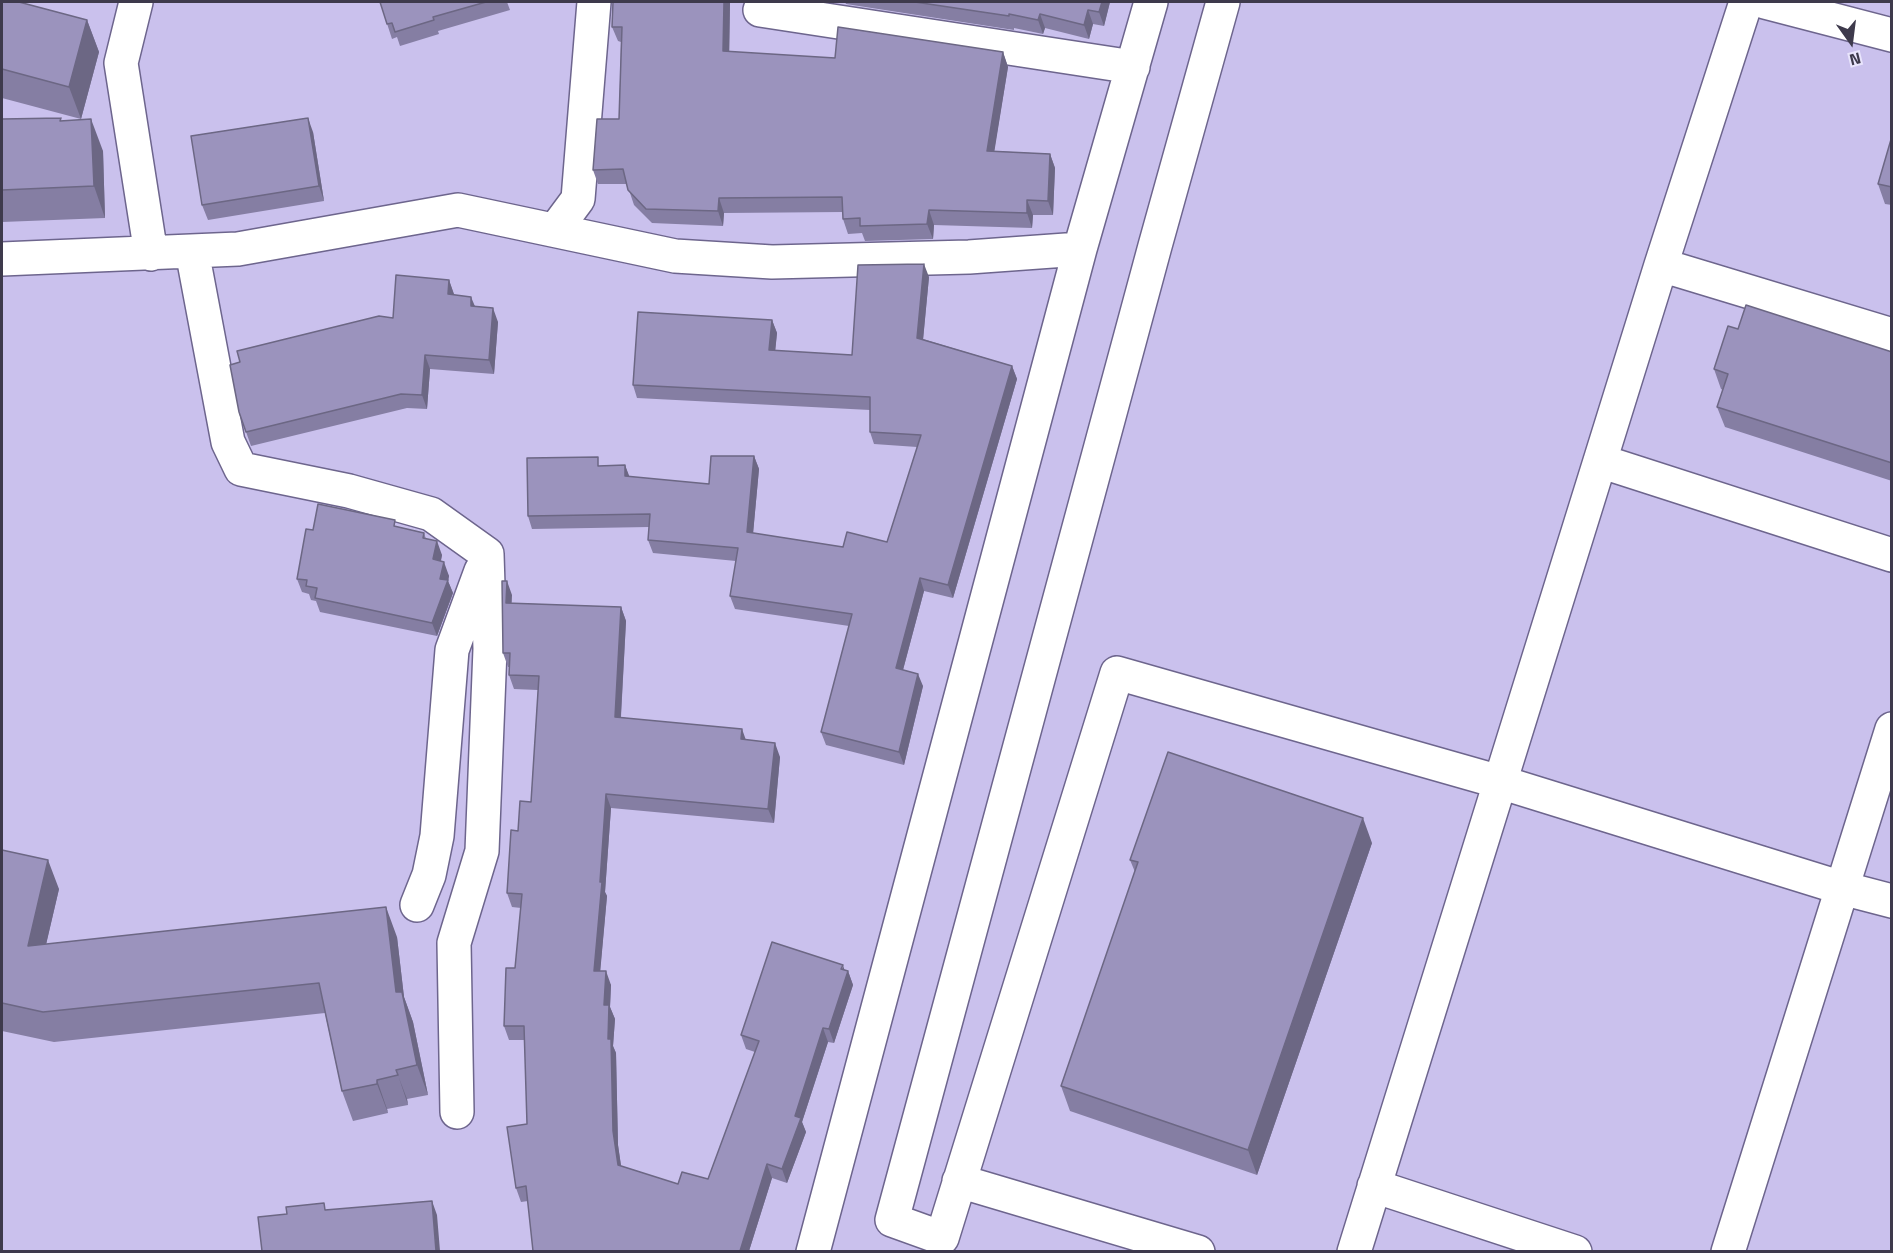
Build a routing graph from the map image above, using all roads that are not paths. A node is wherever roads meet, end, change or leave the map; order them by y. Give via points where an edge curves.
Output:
1 (136, 2) edge
2 (594, 2) edge
3 (1150, 2) edge
4 (1223, 2) edge
5 (1746, 2) edge
6 (1765, 2) edge
7 (760, 10) dead end
8 (1892, 35) edge
9 (1133, 67) junction
10 (555, 230) junction
11 (1080, 249) junction
12 (192, 251) junction
13 (151, 254) junction
14 (2, 259) edge
15 (1661, 266) junction
16 (1892, 335) edge
17 (1600, 461) junction
18 (487, 554) junction
19 (1892, 555) edge
20 (1892, 729) edge
21 (1500, 782) junction
22 (1842, 888) junction
23 (1892, 901) edge
24 (417, 905) dead end
25 (457, 1112) dead end
26 (959, 1181) junction
27 (1374, 1186) junction
28 (813, 1251) edge
29 (1198, 1251) edge
30 (1354, 1251) edge
31 (1575, 1251) edge
32 (1728, 1251) edge

1 - 13 street via 121,63
2 - 10 street via 578,199
3 - 9 street
4 - 26 street via 892,1220 942,1238
5 - 15 street
6 - 8 street
7 - 9 street
9 - 11 street
10 - 11 street via 675,256 772,262
10 - 12 street via 458,210 238,249
11 - 28 street
12 - 13 street
12 - 18 street via 228,442 241,469 349,491 431,514
13 - 14 street
15 - 16 street
15 - 17 street
17 - 19 street
17 - 21 street
18 - 24 street via 452,650 437,836 429,875
18 - 25 street via 490,649 482,851 454,943
20 - 22 street
21 - 22 street
21 - 26 street via 1117,673
21 - 27 street
22 - 23 street
22 - 32 street
26 - 29 street
27 - 30 street
27 - 31 street

